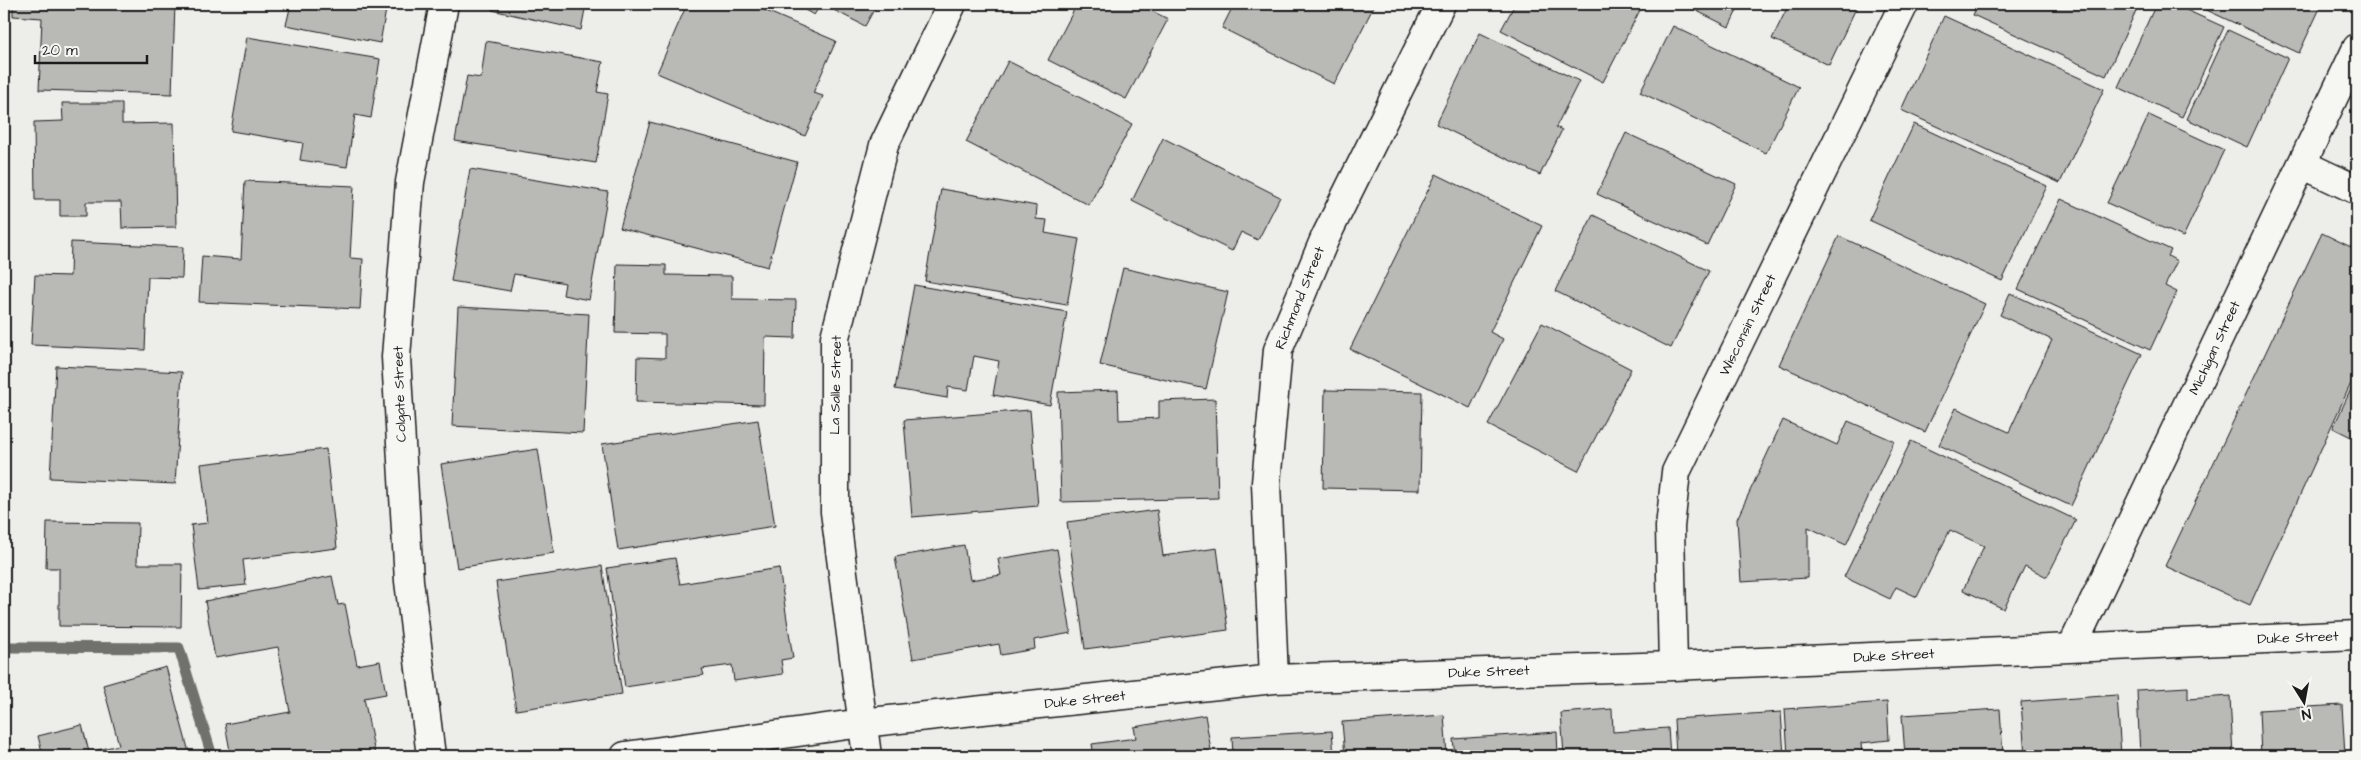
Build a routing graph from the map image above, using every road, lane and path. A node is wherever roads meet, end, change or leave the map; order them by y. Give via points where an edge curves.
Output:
1 (444, 4) edge
2 (952, 4) edge
3 (1441, 4) edge
4 (1904, 4) edge
5 (2357, 48) edge
6 (2302, 164) junction
7 (2357, 190) edge
8 (2357, 635) edge
9 (2072, 647) junction
10 (1673, 666) junction
11 (1274, 679) junction
12 (862, 723) junction
13 (431, 756) edge
14 (625, 756) edge
15 (867, 756) edge

1 - 13 street, Colgate Street via 410,182 396,357 409,581
2 - 12 street, La Salle Street via 884,145 835,337 835,512
3 - 11 street, Richmond Street via 1325,238 1278,350 1266,483
4 - 10 street, Wisconsin Street via 1676,472 1670,527
5 - 6 street, Michigan Street
6 - 7 street
6 - 9 street, Michigan Street
8 - 9 street, Duke Street
9 - 10 street, Duke Street
10 - 11 street, Duke Street
11 - 12 street, Duke Street
12 - 14 street, Duke Street
12 - 15 street, La Salle Street

